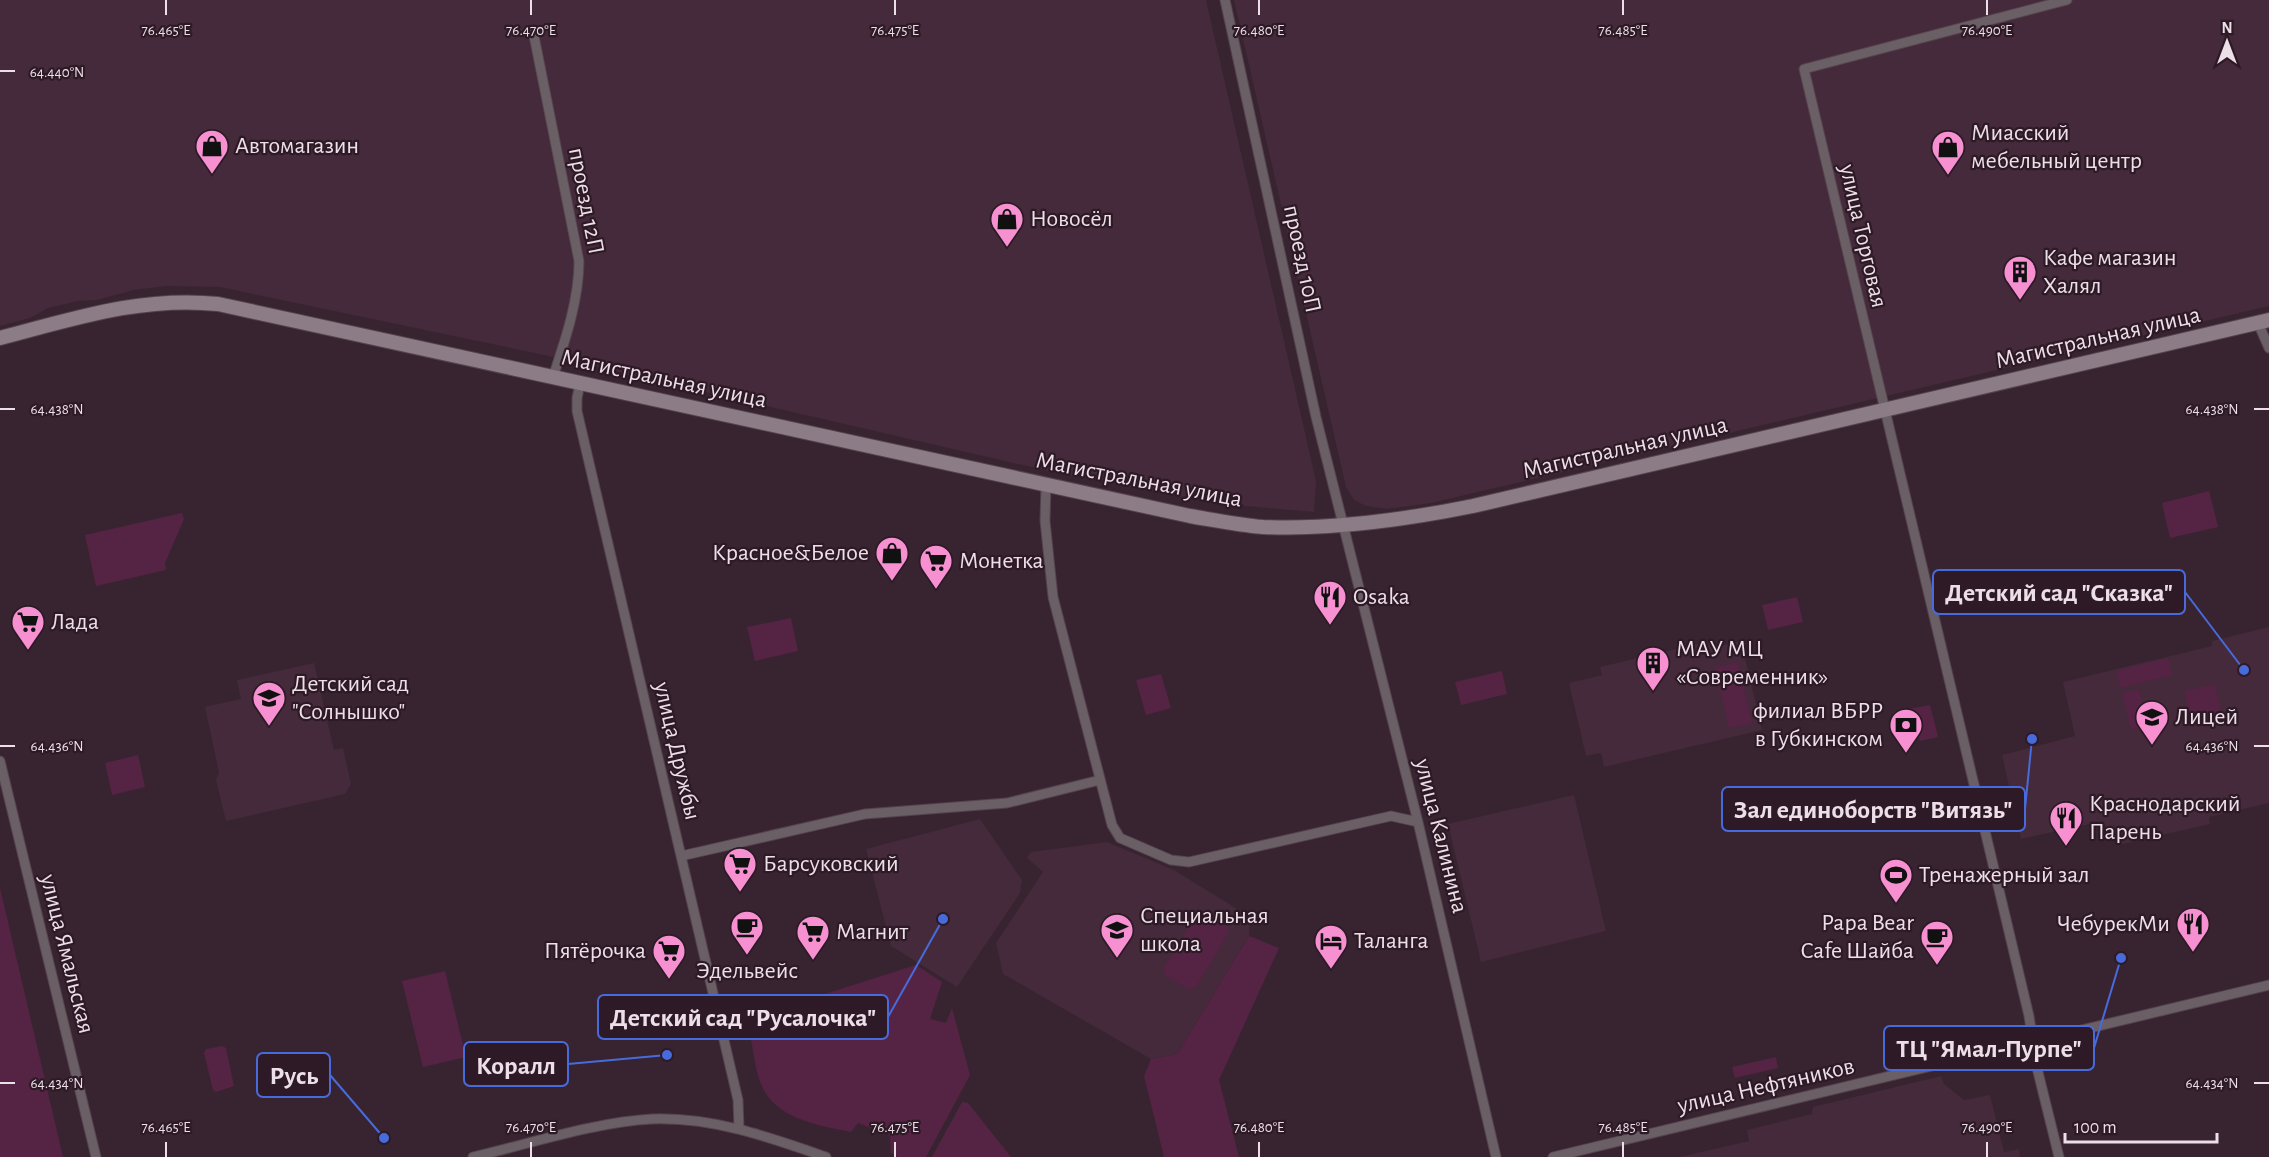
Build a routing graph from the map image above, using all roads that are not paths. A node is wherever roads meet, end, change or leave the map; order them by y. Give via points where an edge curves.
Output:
1 (1225, 0) edge
2 (2067, 0) edge
3 (533, 32) dead end
4 (2264, 322) edge
5 (0, 338) edge
6 (2269, 348) edge
7 (553, 377) junction
8 (580, 384) junction
9 (1884, 411) junction
10 (1046, 485) junction
11 (1342, 525) junction
12 (0, 761) edge
13 (1100, 780) junction
14 (1418, 822) junction
15 (681, 856) junction
16 (2269, 985) edge
17 (2032, 1043) junction
18 (739, 1128) junction
19 (96, 1157) edge
20 (473, 1157) edge
21 (826, 1157) edge
22 (1496, 1157) edge
23 (1553, 1157) edge
24 (2059, 1157) edge

1 - 11 street, проезд 10П
2 - 9 street, улица Торговая via 1804,69
3 - 7 street, проезд 12П via 579,261 565,342
4 - 6 street
4 - 9 main road, Магистральная улица
5 - 7 main road, Магистральная улица via 135,305 193,301 239,307
7 - 8 main road, Магистральная улица
8 - 10 main road, Магистральная улица
8 - 15 street, улица Дружбы via 577,411
9 - 11 main road, Магистральная улица via 1473,506 1405,519
9 - 17 street, улица Торговая via 2029,1016
10 - 11 main road, Магистральная улица via 1226,522 1262,526
10 - 13 street via 1045,521 1052,591
11 - 14 street, улица Калинина
12 - 19 street, улица Ямальская
13 - 14 street via 1112,825 1120,838 1180,862 1391,816
13 - 15 street via 1007,803 865,814
14 - 22 street, улица Калинина
15 - 18 street, улица Дружбы via 738,1100
16 - 17 street, улица Нефтяников
17 - 23 street, улица Нефтяников
17 - 24 street, улица Торговая
18 - 20 street via 686,1120 637,1120
18 - 21 street

